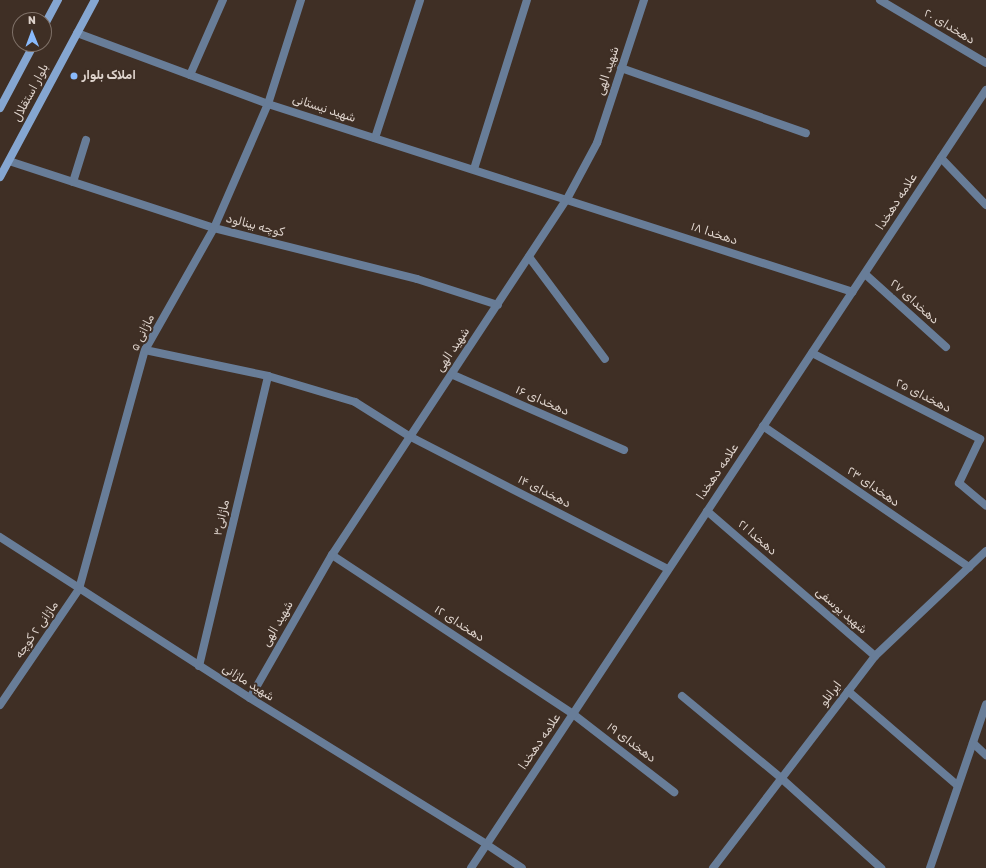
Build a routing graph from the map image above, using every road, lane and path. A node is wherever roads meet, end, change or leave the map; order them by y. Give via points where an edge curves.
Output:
1 (58, 0) edge
2 (96, 0) edge
3 (223, 0) edge
4 (301, 0) edge
5 (420, 0) edge
6 (526, 0) edge
7 (644, 0) edge
8 (880, 0) edge
9 (52, 12) edge
10 (77, 34) junction
11 (30, 52) edge
12 (986, 63) edge
13 (621, 68) junction
14 (190, 75) junction
15 (986, 90) edge
16 (268, 104) junction
17 (0, 108) edge
18 (806, 133) dead end
19 (375, 138) junction
20 (86, 140) dead end
21 (941, 158) junction
22 (8, 161) junction
23 (474, 169) junction
24 (0, 177) edge
25 (73, 182) junction
26 (567, 199) junction
27 (986, 205) edge
28 (214, 228) junction
29 (529, 257) junction
30 (865, 274) junction
31 (853, 292) junction
32 (498, 305) junction
33 (946, 347) dead end
34 (145, 350) junction
35 (812, 353) junction
36 (606, 359) dead end
37 (451, 374) junction
38 (268, 376) junction
39 (763, 426) junction
40 (409, 436) junction
41 (983, 440) edge
42 (624, 450) dead end
43 (986, 506) edge
44 (707, 511) junction
45 (0, 537) edge
46 (986, 551) edge
47 (332, 554) junction
48 (969, 567) junction
49 (668, 569) junction
50 (791, 583) joint
51 (79, 589) junction
52 (875, 656) junction
53 (199, 666) junction
54 (848, 691) junction
55 (682, 696) dead end
56 (250, 698) junction
57 (0, 704) edge
58 (986, 704) edge
59 (573, 714) junction
60 (973, 743) junction
61 (986, 755) edge
62 (781, 778) junction
63 (957, 785) junction
64 (674, 792) dead end
65 (486, 844) junction
66 (471, 868) edge
67 (522, 868) edge
68 (713, 868) edge
69 (881, 868) edge
70 (930, 868) edge

1 - 9 main road
2 - 10 main road, بلوار استقلال
3 - 14 street
4 - 16 street, ۵ ماژانی
5 - 19 street
6 - 23 street
7 - 13 street, شهید الهی
8 - 12 street, دهخدای ۲۰
10 - 14 street, شهید نیستانی
10 - 22 main road, بلوار استقلال
11 - 17 main road, بلوار استقلال
13 - 18 street
13 - 26 street, شهید الهی via 597,143
14 - 16 street, شهید نیستانی
15 - 21 street, علامه دهخدا
16 - 19 street, شهید نیستانی
16 - 28 street, ۵ ماژانی
19 - 23 street, شهید نیستانی
20 - 25 street
21 - 27 street
21 - 30 street, علامه دهخدا
22 - 24 main road, بلوار استقلال
22 - 25 street, کوچه بینالود
23 - 26 street, شهید نیستانی
25 - 28 street, کوچه بینالود
26 - 29 street, شهید الهی
26 - 31 street, دهخدا ۱۸
28 - 32 street, کوچه بینالود via 417,279
28 - 34 street, ۵ ماژانی
29 - 32 street, شهید الهی
29 - 36 street
30 - 31 street, علامه دهخدا
30 - 33 street, دهخدای ۲۷
31 - 35 street, علامه دهخدا
32 - 37 street, شهید الهی
34 - 38 street, دهخدای ۱۴
34 - 51 street, ۵ ماژانی
35 - 39 street, علامه دهخدا
35 - 41 street, دهخدای ۲۵
37 - 40 street, شهید الهی
37 - 42 street, دهخدای ۱۶
38 - 40 street, دهخدای ۱۴ via 355,402
38 - 53 street, ماژانی۳
39 - 44 street, علامه دهخدا
39 - 48 street, دهخدای ۲۳
40 - 47 street, شهید الهی
40 - 49 street, دهخدای ۱۴
41 - 43 street, دهخدای ۲۵ via 959,483
44 - 49 street, علامه دهخدا
44 - 50 street, دهخدا ۲۱
45 - 51 street, شهید ماژانی
46 - 48 street, ایرانلو
47 - 56 street, شهید الهی
47 - 59 street, دهخدای ۱۲
48 - 52 street, ایرانلو
49 - 59 street, علامه دهخدا
50 - 52 street, شهید یوسفی
51 - 53 street, شهید ماژانی
51 - 57 street, ماژانی ۲ کوچه
52 - 54 street, ایرانلو
53 - 56 street, شهید ماژانی
54 - 62 street, ایرانلو
54 - 63 street
55 - 62 street
56 - 65 street, شهید ماژانی
58 - 60 street
59 - 64 street, دهخدای ۱۹
59 - 65 street, علامه دهخدا
60 - 61 street
60 - 63 street
62 - 68 street, ایرانلو
62 - 69 street
63 - 70 street
65 - 66 street, علامه دهخدا
65 - 67 street, شهید ماژانی

